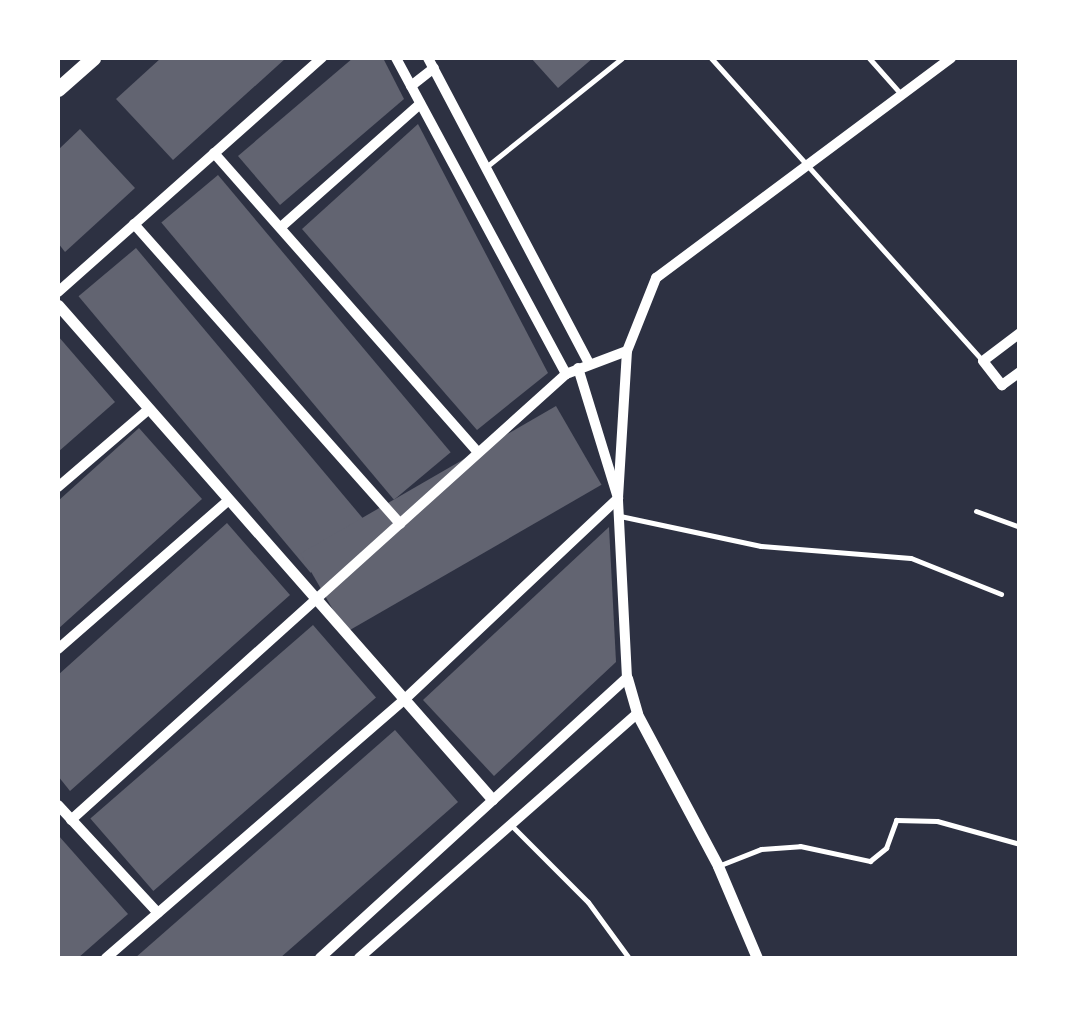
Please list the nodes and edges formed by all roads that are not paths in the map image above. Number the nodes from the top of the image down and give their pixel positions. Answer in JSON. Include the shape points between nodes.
{"nodes":[{"id":1,"x":92,"y":58,"type":"edge"},
{"id":2,"x":322,"y":58,"type":"edge"},
{"id":3,"x":396,"y":58,"type":"edge"},
{"id":4,"x":622,"y":58,"type":"edge"},
{"id":5,"x":711,"y":58,"type":"edge"},
{"id":6,"x":869,"y":58,"type":"edge"},
{"id":7,"x":951,"y":58,"type":"edge"},
{"id":8,"x":431,"y":63,"type":"edge"},
{"id":9,"x":411,"y":86,"type":"junction"},
{"id":10,"x":58,"y":89,"type":"edge"},
{"id":11,"x":900,"y":93,"type":"junction"},
{"id":12,"x":420,"y":104,"type":"junction"},
{"id":13,"x":214,"y":153,"type":"junction"},
{"id":14,"x":805,"y":162,"type":"junction"},
{"id":15,"x":486,"y":167,"type":"junction"},
{"id":16,"x":134,"y":224,"type":"junction"},
{"id":17,"x":280,"y":227,"type":"junction"},
{"id":18,"x":58,"y":292,"type":"edge"},
{"id":19,"x":58,"y":305,"type":"edge"},
{"id":20,"x":1020,"y":333,"type":"edge"},
{"id":21,"x":627,"y":351,"type":"junction"},
{"id":22,"x":983,"y":360,"type":"junction"},
{"id":23,"x":584,"y":366,"type":"junction"},
{"id":24,"x":1020,"y":372,"type":"edge"},
{"id":25,"x":566,"y":374,"type":"junction"},
{"id":26,"x":149,"y":409,"type":"junction"},
{"id":27,"x":478,"y":452,"type":"junction"},
{"id":28,"x":58,"y":487,"type":"edge"},
{"id":29,"x":618,"y":498,"type":"junction"},
{"id":30,"x":230,"y":500,"type":"junction"},
{"id":31,"x":976,"y":511,"type":"dead end"},
{"id":32,"x":620,"y":516,"type":"junction"},
{"id":33,"x":400,"y":524,"type":"junction"},
{"id":34,"x":1020,"y":527,"type":"edge"},
{"id":35,"x":1001,"y":594,"type":"dead end"},
{"id":36,"x":317,"y":599,"type":"junction"},
{"id":37,"x":58,"y":649,"type":"edge"},
{"id":38,"x":628,"y":678,"type":"junction"},
{"id":39,"x":405,"y":700,"type":"junction"},
{"id":40,"x":637,"y":714,"type":"junction"},
{"id":41,"x":492,"y":799,"type":"junction"},
{"id":42,"x":58,"y":805,"type":"edge"},
{"id":43,"x":71,"y":820,"type":"junction"},
{"id":44,"x":510,"y":824,"type":"junction"},
{"id":45,"x":1020,"y":844,"type":"edge"},
{"id":46,"x":718,"y":866,"type":"junction"},
{"id":47,"x":158,"y":913,"type":"junction"},
{"id":48,"x":106,"y":958,"type":"edge"},
{"id":49,"x":320,"y":958,"type":"edge"},
{"id":50,"x":360,"y":958,"type":"edge"},
{"id":51,"x":629,"y":958,"type":"edge"},
{"id":52,"x":757,"y":958,"type":"edge"}],
"edges":[{"from":1,"to":10,"type":"main road"},
{"from":2,"to":13,"type":"street"},
{"from":3,"to":9,"type":"street"},
{"from":4,"to":15,"type":"lane"},
{"from":5,"to":14,"type":"lane"},
{"from":6,"to":11,"type":"lane"},
{"from":7,"to":11,"type":"street"},
{"from":8,"to":9,"type":"street"},
{"from":8,"to":15,"type":"street"},
{"from":9,"to":12,"type":"street"},
{"from":11,"to":14,"type":"street"},
{"from":12,"to":17,"type":"street"},
{"from":12,"to":25,"type":"street"},
{"from":13,"to":16,"type":"street"},
{"from":13,"to":17,"type":"street"},
{"from":14,"to":21,"type":"street","via":[[656,278]]},
{"from":14,"to":22,"type":"lane"},
{"from":15,"to":23,"type":"street"},
{"from":16,"to":18,"type":"street"},
{"from":16,"to":33,"type":"street"},
{"from":17,"to":27,"type":"street"},
{"from":19,"to":26,"type":"street"},
{"from":20,"to":22,"type":"street"},
{"from":21,"to":23,"type":"street"},
{"from":21,"to":29,"type":"street"},
{"from":22,"to":24,"type":"street","via":[[1002,385]]},
{"from":23,"to":25,"type":"street"},
{"from":23,"to":29,"type":"street"},
{"from":25,"to":27,"type":"street"},
{"from":26,"to":28,"type":"street"},
{"from":26,"to":30,"type":"street"},
{"from":27,"to":33,"type":"street"},
{"from":29,"to":32,"type":"street"},
{"from":29,"to":39,"type":"street"},
{"from":30,"to":36,"type":"street"},
{"from":30,"to":37,"type":"street"},
{"from":31,"to":34,"type":"lane"},
{"from":32,"to":35,"type":"lane","via":[[761,546],[911,558]]},
{"from":32,"to":38,"type":"street"},
{"from":33,"to":36,"type":"street"},
{"from":36,"to":39,"type":"street"},
{"from":36,"to":43,"type":"street"},
{"from":38,"to":40,"type":"street"},
{"from":38,"to":41,"type":"street"},
{"from":39,"to":41,"type":"street"},
{"from":39,"to":47,"type":"street"},
{"from":40,"to":44,"type":"street"},
{"from":40,"to":46,"type":"street"},
{"from":41,"to":49,"type":"street"},
{"from":42,"to":43,"type":"street"},
{"from":43,"to":47,"type":"street"},
{"from":44,"to":50,"type":"street"},
{"from":44,"to":51,"type":"lane","via":[[588,902]]},
{"from":45,"to":46,"type":"lane","via":[[937,820],[896,820],[886,848],[870,861],[800,846],[761,849]]},
{"from":46,"to":52,"type":"street"},
{"from":47,"to":48,"type":"street"}]}
